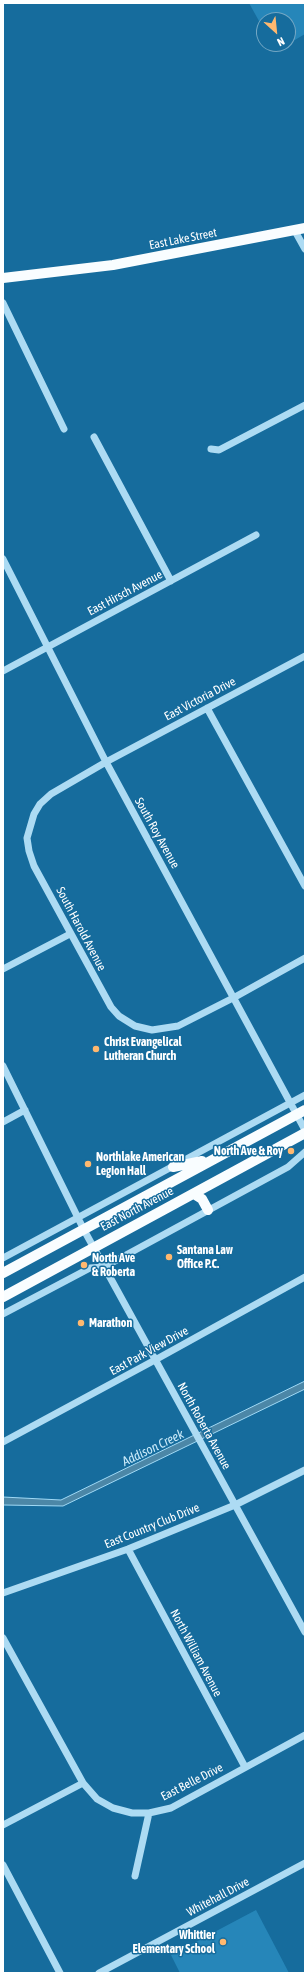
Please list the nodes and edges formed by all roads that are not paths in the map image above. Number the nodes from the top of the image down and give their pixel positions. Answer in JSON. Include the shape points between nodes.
{"nodes":[{"id":1,"x":300,"y":229,"type":"edge"},
{"id":2,"x":305,"y":250,"type":"edge"},
{"id":3,"x":3,"y":278,"type":"edge"},
{"id":4,"x":3,"y":303,"type":"edge"},
{"id":5,"x":305,"y":405,"type":"edge"},
{"id":6,"x":64,"y":429,"type":"dead end"},
{"id":7,"x":94,"y":437,"type":"dead end"},
{"id":8,"x":211,"y":448,"type":"dead end"},
{"id":9,"x":256,"y":535,"type":"dead end"},
{"id":10,"x":3,"y":559,"type":"edge"},
{"id":11,"x":172,"y":581,"type":"junction"},
{"id":12,"x":47,"y":647,"type":"junction"},
{"id":13,"x":305,"y":656,"type":"edge"},
{"id":14,"x":3,"y":670,"type":"edge"},
{"id":15,"x":207,"y":708,"type":"junction"},
{"id":16,"x":106,"y":762,"type":"junction"},
{"id":17,"x":305,"y":886,"type":"edge"},
{"id":18,"x":70,"y":934,"type":"junction"},
{"id":19,"x":305,"y":958,"type":"edge"},
{"id":20,"x":3,"y":969,"type":"edge"},
{"id":21,"x":234,"y":997,"type":"junction"},
{"id":22,"x":3,"y":1066,"type":"edge"},
{"id":23,"x":305,"y":1095,"type":"edge"},
{"id":24,"x":290,"y":1103,"type":"junction"},
{"id":25,"x":25,"y":1110,"type":"junction"},
{"id":26,"x":301,"y":1112,"type":"edge"},
{"id":27,"x":3,"y":1122,"type":"edge"},
{"id":28,"x":305,"y":1130,"type":"edge"},
{"id":29,"x":305,"y":1133,"type":"edge"},
{"id":30,"x":305,"y":1152,"type":"edge"},
{"id":31,"x":219,"y":1156,"type":"junction"},
{"id":32,"x":173,"y":1167,"type":"junction"},
{"id":33,"x":194,"y":1194,"type":"junction"},
{"id":34,"x":208,"y":1210,"type":"junction"},
{"id":35,"x":78,"y":1218,"type":"junction"},
{"id":36,"x":84,"y":1230,"type":"junction"},
{"id":37,"x":94,"y":1248,"type":"junction"},
{"id":38,"x":3,"y":1258,"type":"edge"},
{"id":39,"x":104,"y":1267,"type":"junction"},
{"id":40,"x":3,"y":1273,"type":"edge"},
{"id":41,"x":305,"y":1277,"type":"edge"},
{"id":42,"x":3,"y":1297,"type":"edge"},
{"id":43,"x":3,"y":1314,"type":"edge"},
{"id":44,"x":156,"y":1360,"type":"junction"},
{"id":45,"x":3,"y":1442,"type":"edge"},
{"id":46,"x":305,"y":1470,"type":"edge"},
{"id":47,"x":235,"y":1505,"type":"junction"},
{"id":48,"x":128,"y":1549,"type":"junction"},
{"id":49,"x":3,"y":1593,"type":"edge"},
{"id":50,"x":305,"y":1632,"type":"edge"},
{"id":51,"x":3,"y":1638,"type":"edge"},
{"id":52,"x":305,"y":1734,"type":"edge"},
{"id":53,"x":245,"y":1767,"type":"junction"},
{"id":54,"x":83,"y":1783,"type":"junction"},
{"id":55,"x":149,"y":1813,"type":"junction"},
{"id":56,"x":3,"y":1825,"type":"edge"},
{"id":57,"x":305,"y":1863,"type":"edge"},
{"id":58,"x":3,"y":1866,"type":"edge"},
{"id":59,"x":135,"y":1876,"type":"dead end"},
{"id":60,"x":60,"y":1973,"type":"edge"},
{"id":61,"x":99,"y":1973,"type":"edge"}],
"edges":[{"from":1,"to":2,"type":"street"},
{"from":1,"to":3,"type":"main road","name":"East Lake Street","via":[[141,260],[65,272]]},
{"from":4,"to":6,"type":"street"},
{"from":5,"to":8,"type":"street","via":[[219,450]]},
{"from":7,"to":11,"type":"street"},
{"from":9,"to":11,"type":"street","name":"East Hirsch Avenue"},
{"from":10,"to":12,"type":"street","name":"South Roy Avenue"},
{"from":11,"to":12,"type":"street","name":"East Hirsch Avenue"},
{"from":12,"to":14,"type":"street","name":"East Hirsch Avenue"},
{"from":12,"to":16,"type":"street","name":"South Roy Avenue"},
{"from":13,"to":15,"type":"street","name":"East Victoria Drive"},
{"from":15,"to":16,"type":"street","name":"East Victoria Drive"},
{"from":15,"to":17,"type":"street"},
{"from":16,"to":18,"type":"street","name":"South Harold Avenue","via":[[51,794],[40,804],[29,827],[28,845],[34,866]]},
{"from":16,"to":21,"type":"street","name":"South Roy Avenue"},
{"from":18,"to":20,"type":"street"},
{"from":18,"to":21,"type":"street","name":"South Harold Avenue","via":[[111,1007],[134,1026],[152,1030],[171,1028],[186,1023]]},
{"from":19,"to":21,"type":"street","name":"South Harold Avenue"},
{"from":21,"to":24,"type":"street","name":"South Roy Avenue"},
{"from":22,"to":25,"type":"street","name":"North Roberta Avenue"},
{"from":23,"to":24,"type":"street","name":"East North Avenue"},
{"from":24,"to":26,"type":"street","name":"South Roy Avenue"},
{"from":24,"to":32,"type":"street","name":"East North Avenue"},
{"from":25,"to":27,"type":"street"},
{"from":25,"to":35,"type":"street","name":"North Roberta Avenue"},
{"from":26,"to":28,"type":"street","name":"South Roy Avenue"},
{"from":26,"to":31,"type":"main road","name":"East North Avenue"},
{"from":29,"to":33,"type":"main road","name":"East North Avenue"},
{"from":30,"to":34,"type":"street","via":[[288,1167]]},
{"from":31,"to":32,"type":"main road"},
{"from":31,"to":36,"type":"main road","name":"East North Avenue"},
{"from":32,"to":35,"type":"street","name":"East North Avenue"},
{"from":33,"to":34,"type":"main road","via":[[202,1199]]},
{"from":33,"to":37,"type":"main road","name":"East North Avenue"},
{"from":34,"to":39,"type":"street"},
{"from":35,"to":36,"type":"street","name":"North Roberta Avenue"},
{"from":35,"to":38,"type":"street","name":"East North Avenue"},
{"from":36,"to":37,"type":"street","name":"North Roberta Avenue"},
{"from":36,"to":40,"type":"main road","name":"East North Avenue"},
{"from":37,"to":39,"type":"street","name":"North Roberta Avenue"},
{"from":37,"to":42,"type":"main road","name":"East North Avenue"},
{"from":39,"to":43,"type":"street","via":[[90,1268]]},
{"from":39,"to":44,"type":"street","name":"North Roberta Avenue"},
{"from":41,"to":44,"type":"street","name":"East Park View Drive"},
{"from":44,"to":45,"type":"street","name":"East Park View Drive"},
{"from":44,"to":47,"type":"street","name":"North Roberta Avenue"},
{"from":46,"to":47,"type":"street","name":"East Country Club Drive"},
{"from":47,"to":48,"type":"street","name":"East Country Club Drive"},
{"from":47,"to":50,"type":"street","name":"North Roberta Avenue"},
{"from":48,"to":49,"type":"street","name":"East Country Club Drive"},
{"from":48,"to":53,"type":"street","name":"North William Avenue"},
{"from":51,"to":54,"type":"street","name":"East Belle Drive"},
{"from":52,"to":53,"type":"street","name":"East Belle Drive"},
{"from":53,"to":55,"type":"street","name":"East Belle Drive","via":[[171,1808]]},
{"from":54,"to":55,"type":"street","name":"East Belle Drive","via":[[97,1799],[113,1808],[132,1813]]},
{"from":54,"to":56,"type":"street"},
{"from":55,"to":59,"type":"street"},
{"from":57,"to":61,"type":"street","name":"Whitehall Drive"},
{"from":58,"to":60,"type":"street"}]}
